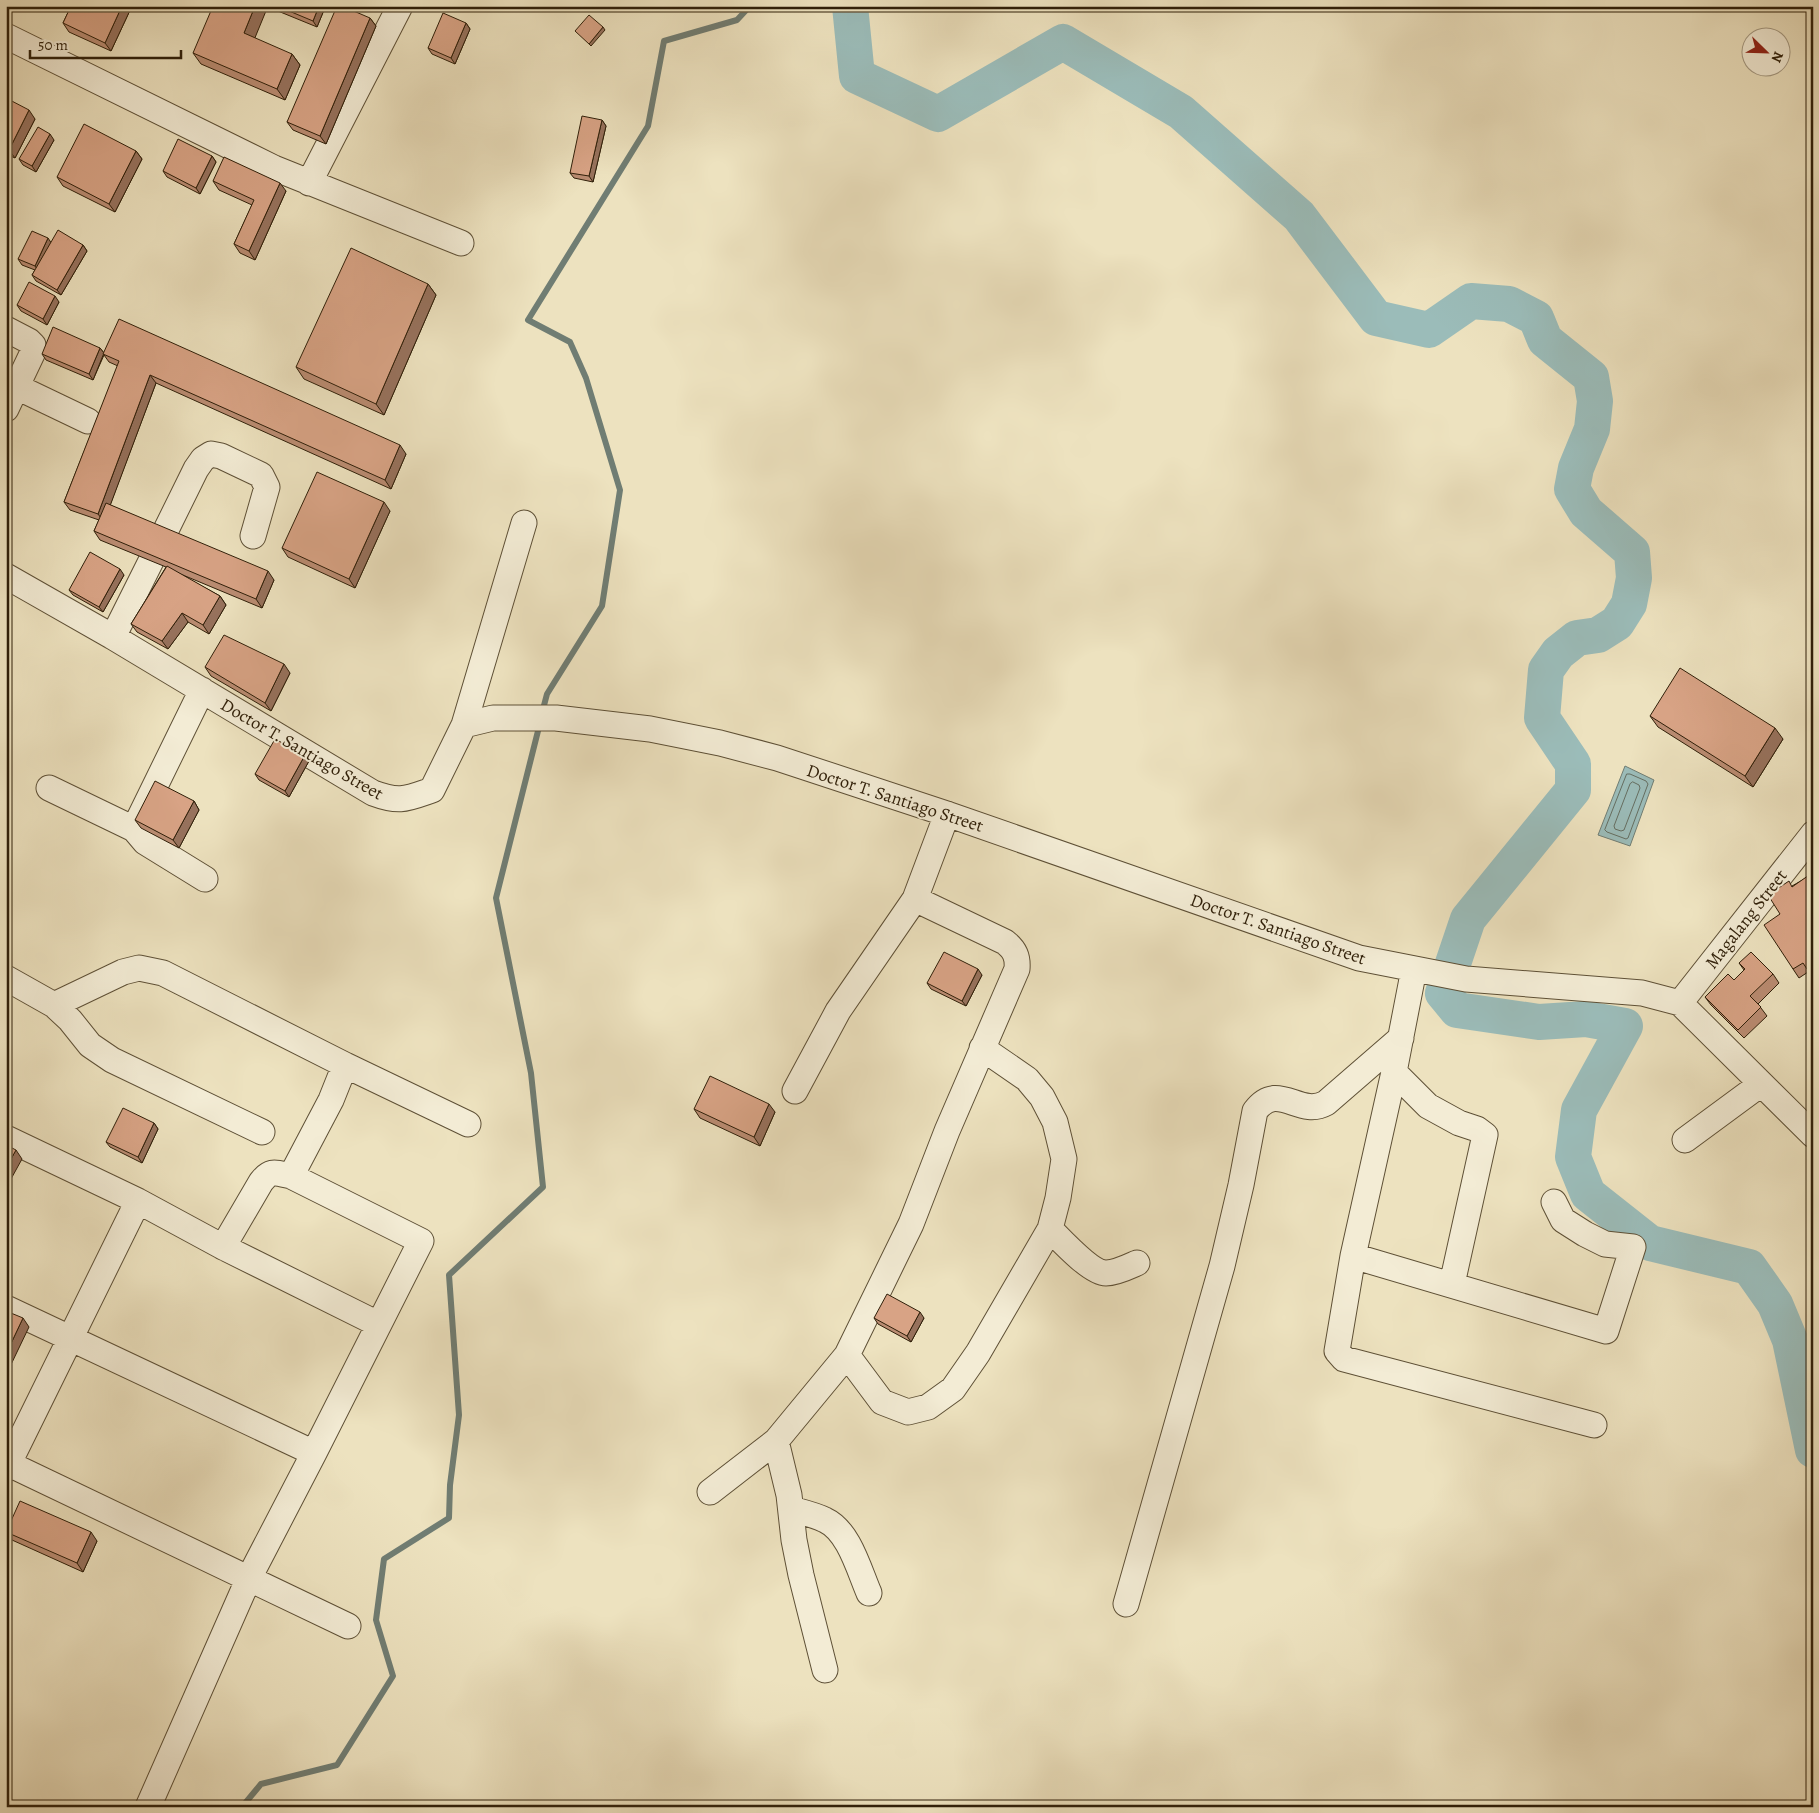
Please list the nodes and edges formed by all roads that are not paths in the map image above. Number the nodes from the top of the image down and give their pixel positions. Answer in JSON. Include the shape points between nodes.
{"nodes":[{"id":1,"x":400,"y":6,"type":"edge"},
{"id":2,"x":6,"y":36,"type":"edge"},
{"id":3,"x":309,"y":184,"type":"junction"},
{"id":4,"x":461,"y":243,"type":"dead end"},
{"id":5,"x":6,"y":329,"type":"edge"},
{"id":6,"x":11,"y":398,"type":"edge"},
{"id":7,"x":88,"y":421,"type":"dead end"},
{"id":8,"x":524,"y":523,"type":"dead end"},
{"id":9,"x":164,"y":534,"type":"edge"},
{"id":10,"x":253,"y":536,"type":"dead end"},
{"id":11,"x":151,"y":561,"type":"edge"},
{"id":12,"x":6,"y":576,"type":"edge"},
{"id":13,"x":113,"y":637,"type":"junction"},
{"id":14,"x":202,"y":690,"type":"junction"},
{"id":15,"x":464,"y":725,"type":"junction"},
{"id":16,"x":49,"y":788,"type":"dead end"},
{"id":17,"x":947,"y":814,"type":"junction"},
{"id":18,"x":134,"y":829,"type":"junction"},
{"id":19,"x":1813,"y":834,"type":"edge"},
{"id":20,"x":205,"y":879,"type":"dead end"},
{"id":21,"x":915,"y":899,"type":"junction"},
{"id":22,"x":1417,"y":970,"type":"junction"},
{"id":23,"x":6,"y":978,"type":"edge"},
{"id":24,"x":1680,"y":1004,"type":"junction"},
{"id":25,"x":54,"y":1005,"type":"junction"},
{"id":26,"x":1401,"y":1038,"type":"junction"},
{"id":27,"x":982,"y":1048,"type":"junction"},
{"id":28,"x":345,"y":1065,"type":"junction"},
{"id":29,"x":1394,"y":1072,"type":"junction"},
{"id":30,"x":1761,"y":1084,"type":"junction"},
{"id":31,"x":795,"y":1092,"type":"dead end"},
{"id":32,"x":468,"y":1124,"type":"dead end"},
{"id":33,"x":262,"y":1132,"type":"dead end"},
{"id":34,"x":1813,"y":1135,"type":"edge"},
{"id":35,"x":6,"y":1138,"type":"edge"},
{"id":36,"x":1685,"y":1140,"type":"dead end"},
{"id":37,"x":291,"y":1176,"type":"junction"},
{"id":38,"x":138,"y":1201,"type":"junction"},
{"id":39,"x":1554,"y":1202,"type":"dead end"},
{"id":40,"x":1050,"y":1229,"type":"junction"},
{"id":41,"x":223,"y":1248,"type":"junction"},
{"id":42,"x":1353,"y":1256,"type":"junction"},
{"id":43,"x":1137,"y":1263,"type":"dead end"},
{"id":44,"x":1452,"y":1284,"type":"junction"},
{"id":45,"x":6,"y":1308,"type":"edge"},
{"id":46,"x":378,"y":1324,"type":"junction"},
{"id":47,"x":71,"y":1339,"type":"junction"},
{"id":48,"x":847,"y":1355,"type":"junction"},
{"id":49,"x":1594,"y":1424,"type":"dead end"},
{"id":50,"x":776,"y":1441,"type":"junction"},
{"id":51,"x":314,"y":1453,"type":"junction"},
{"id":52,"x":8,"y":1467,"type":"edge"},
{"id":53,"x":710,"y":1492,"type":"dead end"},
{"id":54,"x":791,"y":1509,"type":"junction"},
{"id":55,"x":248,"y":1580,"type":"junction"},
{"id":56,"x":868,"y":1593,"type":"dead end"},
{"id":57,"x":1126,"y":1604,"type":"dead end"},
{"id":58,"x":348,"y":1626,"type":"dead end"},
{"id":59,"x":825,"y":1670,"type":"dead end"},
{"id":60,"x":148,"y":1807,"type":"edge"}],
"edges":[{"from":1,"to":3,"type":"street"},
{"from":2,"to":3,"type":"street"},
{"from":3,"to":4,"type":"street"},
{"from":5,"to":6,"type":"street","via":[[34,346]]},
{"from":6,"to":7,"type":"street"},
{"from":8,"to":15,"type":"street"},
{"from":9,"to":10,"type":"street","via":[[196,469],[211,454],[261,475],[267,487]]},
{"from":11,"to":13,"type":"street"},
{"from":12,"to":13,"type":"street","name":"Doctor T. Santiago Street"},
{"from":13,"to":14,"type":"street","name":"Doctor T. Santiago Street"},
{"from":14,"to":15,"type":"street","name":"Doctor T. Santiago Street","via":[[373,793],[389,799],[404,800],[432,790]]},
{"from":14,"to":18,"type":"street"},
{"from":15,"to":17,"type":"street","name":"Doctor T. Santiago Street","via":[[493,718],[545,717],[650,729],[777,758]]},
{"from":16,"to":18,"type":"street"},
{"from":17,"to":21,"type":"street"},
{"from":17,"to":22,"type":"street","name":"Doctor T. Santiago Street","via":[[1359,958]]},
{"from":18,"to":20,"type":"street","via":[[145,842]]},
{"from":19,"to":24,"type":"street","name":"Magalang Street"},
{"from":21,"to":27,"type":"street","via":[[1005,942],[1018,958],[1017,970]]},
{"from":21,"to":31,"type":"street","via":[[838,1012]]},
{"from":22,"to":24,"type":"street","name":"Doctor T. Santiago Street","via":[[1466,979],[1642,993]]},
{"from":22,"to":26,"type":"street"},
{"from":23,"to":25,"type":"street"},
{"from":24,"to":30,"type":"street","name":"Doctor T. Santiago Street"},
{"from":25,"to":28,"type":"street","via":[[123,972],[139,968],[163,973]]},
{"from":25,"to":33,"type":"street","via":[[90,1044],[112,1060]]},
{"from":26,"to":29,"type":"street"},
{"from":26,"to":57,"type":"street","via":[[1319,1107],[1268,1098],[1255,1111],[1222,1266]]},
{"from":27,"to":40,"type":"street","via":[[1027,1079],[1042,1097],[1055,1122],[1064,1159]]},
{"from":27,"to":48,"type":"street","via":[[910,1224]]},
{"from":28,"to":32,"type":"street"},
{"from":28,"to":37,"type":"street","via":[[332,1100]]},
{"from":29,"to":42,"type":"street"},
{"from":29,"to":44,"type":"street","via":[[1428,1106],[1459,1123],[1477,1128],[1485,1135]]},
{"from":30,"to":34,"type":"street","name":"Doctor T. Santiago Street"},
{"from":30,"to":36,"type":"street"},
{"from":35,"to":38,"type":"street"},
{"from":37,"to":41,"type":"street","via":[[274,1172],[266,1176]]},
{"from":37,"to":46,"type":"street","via":[[421,1241]]},
{"from":38,"to":41,"type":"street"},
{"from":38,"to":47,"type":"street"},
{"from":39,"to":44,"type":"street","via":[[1563,1220],[1585,1234],[1605,1244],[1633,1247],[1606,1331]]},
{"from":40,"to":43,"type":"street","via":[[1099,1272],[1107,1273]]},
{"from":40,"to":48,"type":"street","via":[[978,1353],[953,1388],[928,1407],[908,1412],[882,1402]]},
{"from":41,"to":46,"type":"street"},
{"from":42,"to":44,"type":"street"},
{"from":42,"to":49,"type":"street","via":[[1337,1351],[1344,1358]]},
{"from":45,"to":47,"type":"street"},
{"from":46,"to":51,"type":"street"},
{"from":47,"to":51,"type":"street"},
{"from":47,"to":52,"type":"street"},
{"from":48,"to":50,"type":"street"},
{"from":50,"to":53,"type":"street"},
{"from":50,"to":54,"type":"street"},
{"from":51,"to":55,"type":"street"},
{"from":52,"to":55,"type":"street"},
{"from":54,"to":56,"type":"street","via":[[825,1520],[838,1528]]},
{"from":54,"to":59,"type":"street","via":[[798,1557]]},
{"from":55,"to":58,"type":"street"},
{"from":55,"to":60,"type":"street"}]}
